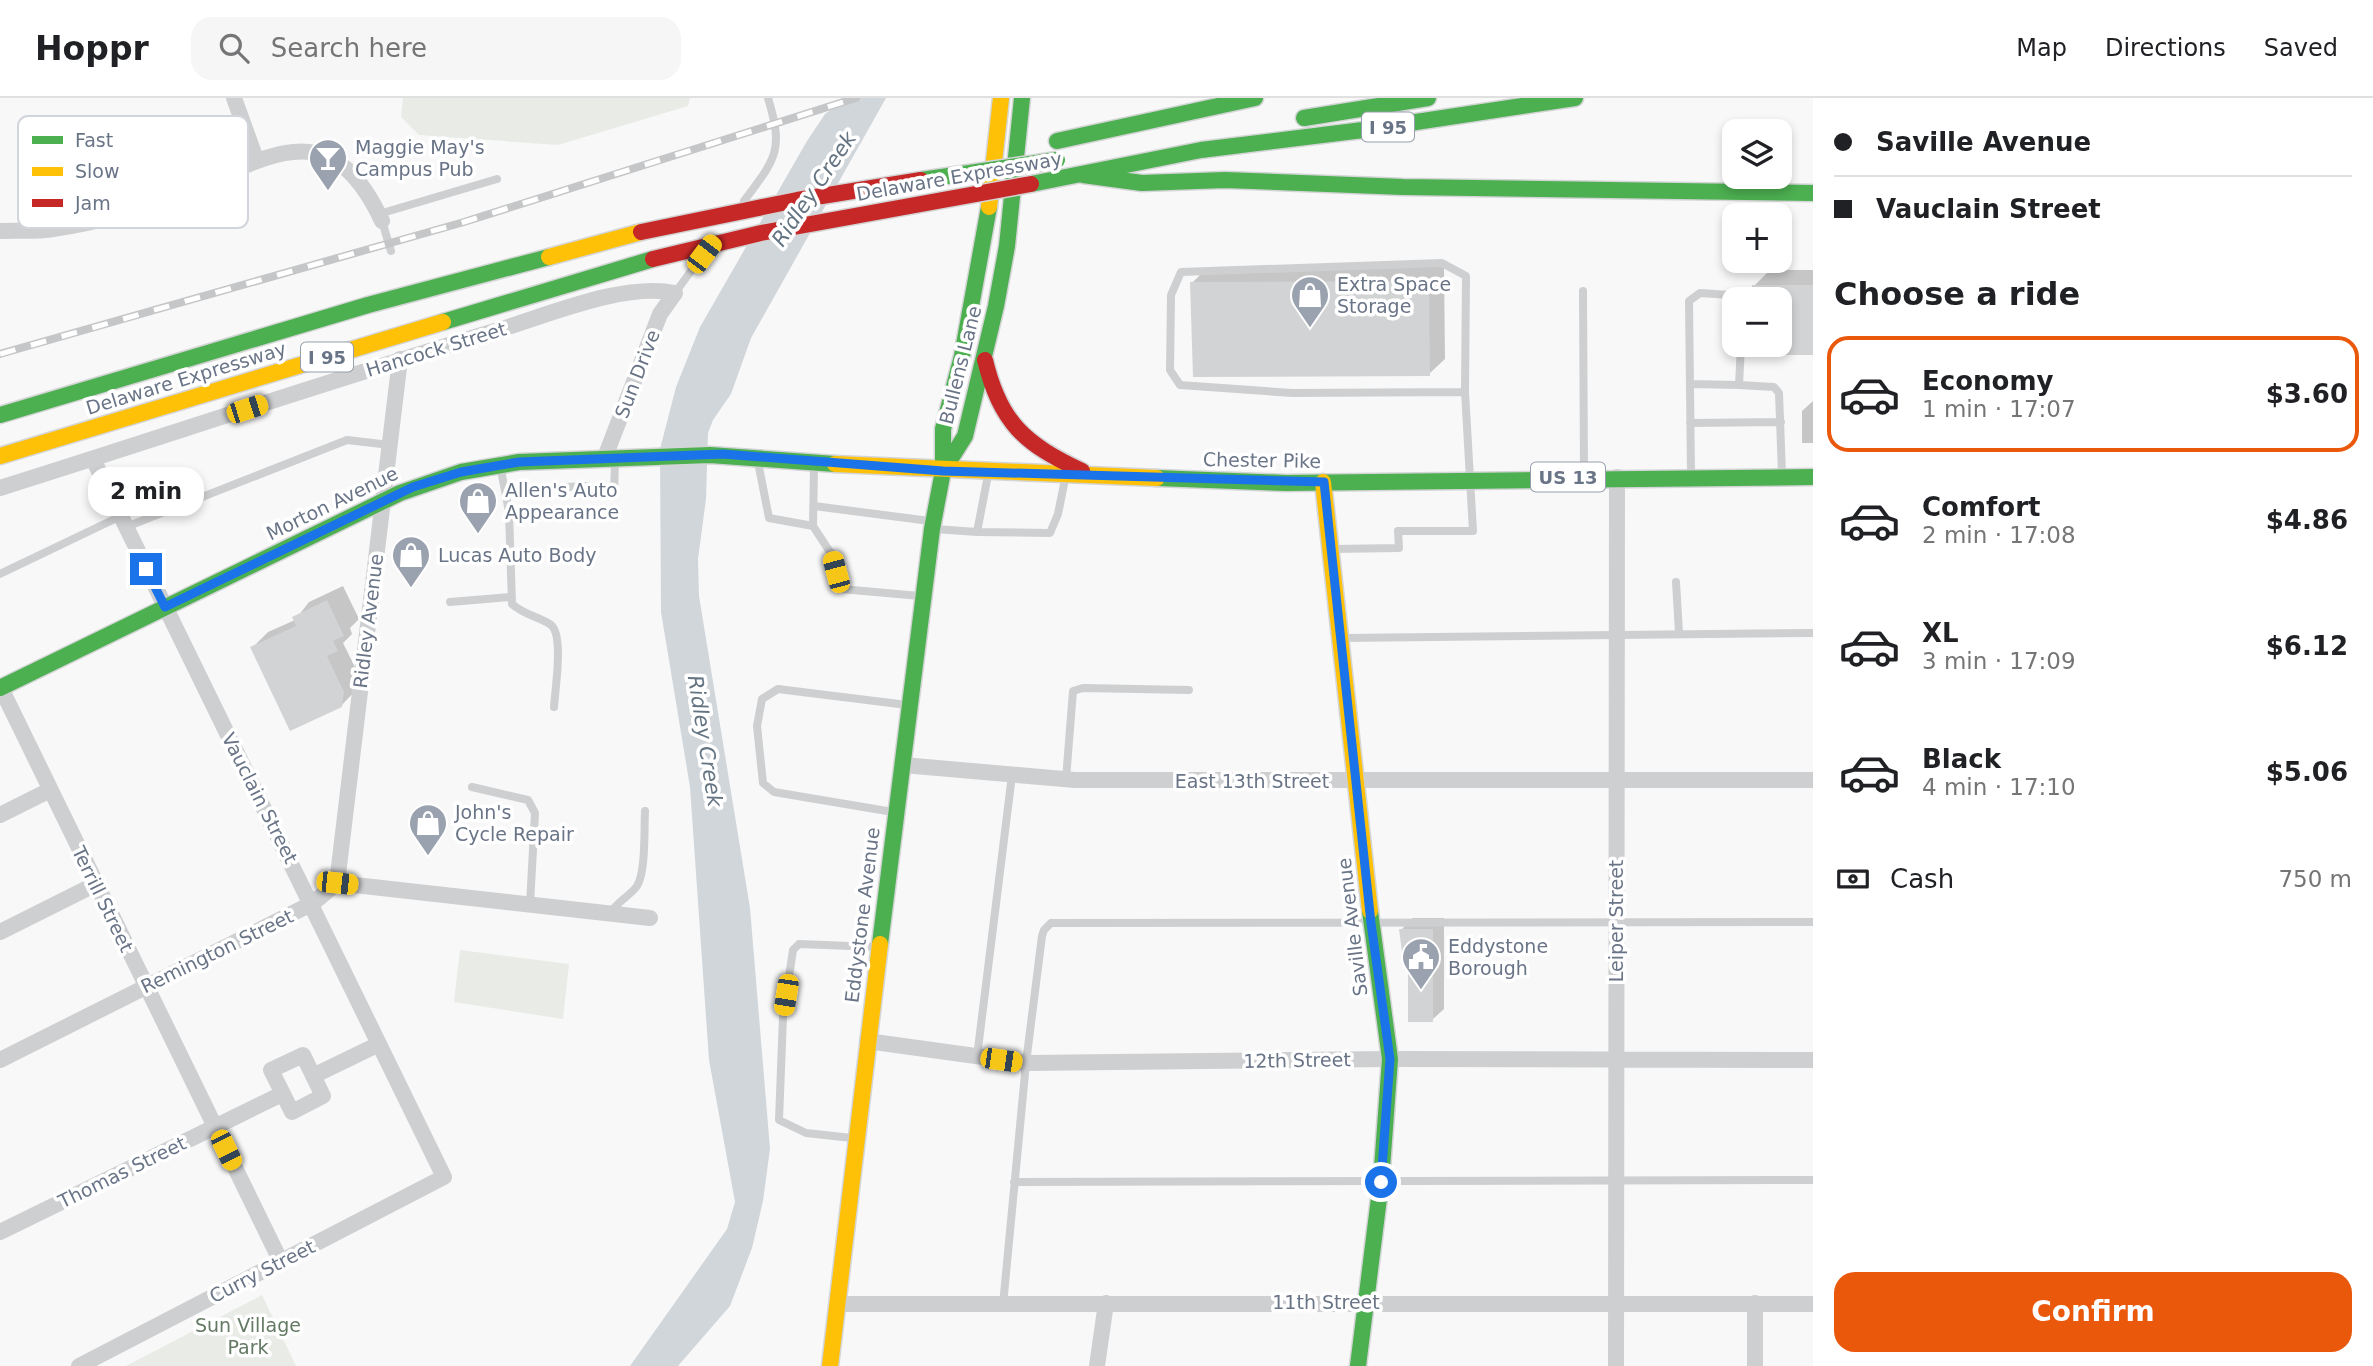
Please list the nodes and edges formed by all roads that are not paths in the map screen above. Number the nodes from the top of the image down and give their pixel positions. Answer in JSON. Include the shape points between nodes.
{"nodes":[{"id":1,"x":234,"y":98,"type":"edge"},
{"id":2,"x":768,"y":98,"type":"edge"},
{"id":3,"x":1002,"y":98,"type":"edge"},
{"id":4,"x":1022,"y":98,"type":"edge"},
{"id":5,"x":1255,"y":98,"type":"edge"},
{"id":6,"x":1428,"y":98,"type":"edge"},
{"id":7,"x":1575,"y":98,"type":"edge"},
{"id":8,"x":240,"y":116,"type":"edge"},
{"id":9,"x":1288,"y":121,"type":"dead end"},
{"id":10,"x":1261,"y":126,"type":"dead end"},
{"id":11,"x":248,"y":137,"type":"edge"},
{"id":12,"x":1111,"y":151,"type":"dead end"},
{"id":13,"x":256,"y":159,"type":"junction"},
{"id":14,"x":1064,"y":159,"type":"dead end"},
{"id":15,"x":248,"y":163,"type":"edge"},
{"id":16,"x":1083,"y":175,"type":"junction"},
{"id":17,"x":497,"y":179,"type":"dead end"},
{"id":18,"x":881,"y":183,"type":"junction"},
{"id":19,"x":1813,"y":193,"type":"edge"},
{"id":20,"x":381,"y":217,"type":"junction"},
{"id":21,"x":728,"y":222,"type":"dead end"},
{"id":22,"x":57,"y":228,"type":"edge"},
{"id":23,"x":0,"y":231,"type":"edge"},
{"id":24,"x":720,"y":232,"type":"dead end"},
{"id":25,"x":391,"y":251,"type":"dead end"},
{"id":26,"x":1583,"y":291,"type":"dead end"},
{"id":27,"x":675,"y":293,"type":"junction"},
{"id":28,"x":1722,"y":294,"type":"edge"},
{"id":29,"x":1740,"y":357,"type":"edge"},
{"id":30,"x":400,"y":359,"type":"junction"},
{"id":31,"x":985,"y":360,"type":"junction"},
{"id":32,"x":1690,"y":384,"type":"junction"},
{"id":33,"x":1739,"y":385,"type":"junction"},
{"id":34,"x":1465,"y":393,"type":"junction"},
{"id":35,"x":0,"y":415,"type":"edge"},
{"id":36,"x":1781,"y":422,"type":"junction"},
{"id":37,"x":1690,"y":423,"type":"junction"},
{"id":38,"x":390,"y":444,"type":"junction"},
{"id":39,"x":710,"y":455,"type":"joint"},
{"id":40,"x":0,"y":456,"type":"edge"},
{"id":41,"x":610,"y":457,"type":"junction"},
{"id":42,"x":757,"y":457,"type":"junction"},
{"id":43,"x":93,"y":459,"type":"junction"},
{"id":44,"x":814,"y":461,"type":"junction"},
{"id":45,"x":499,"y":464,"type":"junction"},
{"id":46,"x":943,"y":471,"type":"junction"},
{"id":47,"x":989,"y":472,"type":"junction"},
{"id":48,"x":1066,"y":475,"type":"junction"},
{"id":49,"x":1093,"y":476,"type":"junction"},
{"id":50,"x":1782,"y":476,"type":"junction"},
{"id":51,"x":1584,"y":477,"type":"junction"},
{"id":52,"x":1617,"y":477,"type":"junction"},
{"id":53,"x":1691,"y":477,"type":"junction"},
{"id":54,"x":1813,"y":477,"type":"edge"},
{"id":55,"x":1472,"y":479,"type":"junction"},
{"id":56,"x":1324,"y":482,"type":"junction"},
{"id":57,"x":0,"y":488,"type":"edge"},
{"id":58,"x":505,"y":490,"type":"junction"},
{"id":59,"x":383,"y":501,"type":"junction"},
{"id":60,"x":814,"y":506,"type":"junction"},
{"id":61,"x":123,"y":522,"type":"junction"},
{"id":62,"x":932,"y":525,"type":"junction"},
{"id":63,"x":813,"y":526,"type":"junction"},
{"id":64,"x":977,"y":532,"type":"junction"},
{"id":65,"x":1331,"y":549,"type":"junction"},
{"id":66,"x":0,"y":573,"type":"edge"},
{"id":67,"x":1676,"y":582,"type":"dead end"},
{"id":68,"x":923,"y":596,"type":"junction"},
{"id":69,"x":511,"y":597,"type":"junction"},
{"id":70,"x":450,"y":602,"type":"dead end"},
{"id":71,"x":165,"y":607,"type":"junction"},
{"id":72,"x":1617,"y":632,"type":"junction"},
{"id":73,"x":1813,"y":632,"type":"edge"},
{"id":74,"x":1679,"y":633,"type":"junction"},
{"id":75,"x":1341,"y":638,"type":"junction"},
{"id":76,"x":0,"y":688,"type":"edge"},
{"id":77,"x":1189,"y":690,"type":"dead end"},
{"id":78,"x":910,"y":705,"type":"junction"},
{"id":79,"x":554,"y":707,"type":"dead end"},
{"id":80,"x":902,"y":765,"type":"junction"},
{"id":81,"x":1012,"y":774,"type":"junction"},
{"id":82,"x":1066,"y":779,"type":"junction"},
{"id":83,"x":1813,"y":780,"type":"edge"},
{"id":84,"x":1358,"y":781,"type":"junction"},
{"id":85,"x":1617,"y":781,"type":"junction"},
{"id":86,"x":472,"y":787,"type":"dead end"},
{"id":87,"x":51,"y":790,"type":"junction"},
{"id":88,"x":645,"y":811,"type":"dead end"},
{"id":89,"x":896,"y":813,"type":"junction"},
{"id":90,"x":0,"y":815,"type":"edge"},
{"id":91,"x":337,"y":883,"type":"junction"},
{"id":92,"x":96,"y":884,"type":"junction"},
{"id":93,"x":313,"y":904,"type":"junction"},
{"id":94,"x":530,"y":904,"type":"junction"},
{"id":95,"x":609,"y":914,"type":"junction"},
{"id":96,"x":650,"y":918,"type":"dead end"},
{"id":97,"x":1615,"y":922,"type":"junction"},
{"id":98,"x":1813,"y":922,"type":"edge"},
{"id":99,"x":1371,"y":923,"type":"junction"},
{"id":100,"x":0,"y":932,"type":"edge"},
{"id":101,"x":879,"y":947,"type":"junction"},
{"id":102,"x":146,"y":986,"type":"junction"},
{"id":103,"x":867,"y":1041,"type":"junction"},
{"id":104,"x":379,"y":1044,"type":"junction"},
{"id":105,"x":977,"y":1057,"type":"junction"},
{"id":106,"x":1390,"y":1059,"type":"junction"},
{"id":107,"x":1617,"y":1059,"type":"junction"},
{"id":108,"x":0,"y":1060,"type":"edge"},
{"id":109,"x":1813,"y":1060,"type":"edge"},
{"id":110,"x":1026,"y":1063,"type":"junction"},
{"id":111,"x":313,"y":1076,"type":"junction"},
{"id":112,"x":282,"y":1094,"type":"junction"},
{"id":113,"x":215,"y":1127,"type":"junction"},
{"id":114,"x":855,"y":1138,"type":"junction"},
{"id":115,"x":444,"y":1177,"type":"joint"},
{"id":116,"x":1616,"y":1180,"type":"junction"},
{"id":117,"x":1813,"y":1180,"type":"edge"},
{"id":118,"x":1014,"y":1182,"type":"junction"},
{"id":119,"x":1381,"y":1182,"type":"junction"},
{"id":120,"x":0,"y":1232,"type":"edge"},
{"id":121,"x":281,"y":1262,"type":"junction"},
{"id":122,"x":1366,"y":1302,"type":"junction"},
{"id":123,"x":1106,"y":1303,"type":"junction"},
{"id":124,"x":1616,"y":1303,"type":"junction"},
{"id":125,"x":1755,"y":1303,"type":"junction"},
{"id":126,"x":839,"y":1304,"type":"junction"},
{"id":127,"x":1813,"y":1304,"type":"edge"},
{"id":128,"x":1003,"y":1305,"type":"junction"},
{"id":129,"x":79,"y":1366,"type":"edge"},
{"id":130,"x":830,"y":1366,"type":"edge"},
{"id":131,"x":1097,"y":1366,"type":"edge"},
{"id":132,"x":1358,"y":1366,"type":"edge"},
{"id":133,"x":1616,"y":1366,"type":"edge"},
{"id":134,"x":1755,"y":1366,"type":"edge"}],
"edges":[{"from":1,"to":8,"type":"street"},
{"from":2,"to":21,"type":"lane","via":[[778,144]]},
{"from":3,"to":46,"type":"main road","name":"Bullens Lane","via":[[981,266],[943,429]]},
{"from":4,"to":31,"type":"main road","name":"Bullens Lane","via":[[1007,246]]},
{"from":5,"to":18,"type":"main road","bridge":true},
{"from":6,"to":9,"type":"main road","number":"I 95"},
{"from":7,"to":16,"type":"main road","name":"Delaware Expressway","number":"I 95","via":[[1201,150]]},
{"from":10,"to":12,"type":"main road"},
{"from":11,"to":13,"type":"street"},
{"from":13,"to":15,"type":"street"},
{"from":13,"to":20,"type":"street","via":[[304,151],[331,159],[362,184]]},
{"from":14,"to":18,"type":"main road","name":"Delaware Expressway","number":"I 95","bridge":true},
{"from":16,"to":19,"type":"main road","via":[[1142,183],[1249,180]]},
{"from":16,"to":40,"type":"main road","name":"Delaware Expressway","number":"I 95","bridge":true,"via":[[761,233],[653,259]]},
{"from":17,"to":20,"type":"lane"},
{"from":18,"to":35,"type":"main road","name":"Delaware Expressway","number":"I 95","bridge":true,"via":[[641,232],[368,305]]},
{"from":20,"to":25,"type":"lane"},
{"from":22,"to":23,"type":"street"},
{"from":24,"to":27,"type":"lane"},
{"from":26,"to":51,"type":"lane"},
{"from":27,"to":30,"type":"street","name":"Hancock Street","via":[[653,289],[621,295]]},
{"from":27,"to":41,"type":"street","name":"Sun Drive","via":[[660,314]]},
{"from":28,"to":32,"type":"lane","via":[[1700,293],[1689,301]]},
{"from":29,"to":33,"type":"lane"},
{"from":30,"to":38,"type":"street","name":"Ridley Avenue"},
{"from":30,"to":43,"type":"street","name":"Hancock Street"},
{"from":31,"to":46,"type":"main road","name":"Bullens Lane","via":[[965,436]]},
{"from":31,"to":49,"type":"main road","via":[[993,398],[1014,430],[1035,448]]},
{"from":32,"to":33,"type":"lane"},
{"from":32,"to":37,"type":"lane"},
{"from":33,"to":36,"type":"lane","via":[[1774,387],[1779,393]]},
{"from":34,"to":34,"type":"lane","via":[[1466,276],[1442,263],[1181,272],[1171,295],[1170,370],[1180,385],[1292,393]]},
{"from":34,"to":55,"type":"lane"},
{"from":36,"to":37,"type":"lane"},
{"from":36,"to":50,"type":"lane"},
{"from":37,"to":53,"type":"lane"},
{"from":38,"to":59,"type":"street","name":"Ridley Avenue"},
{"from":38,"to":61,"type":"lane","via":[[347,440]]},
{"from":39,"to":41,"type":"main road","name":"Morton Avenue","number":"US 13"},
{"from":39,"to":42,"type":"main road","name":"Chester Pike","number":"US 13"},
{"from":41,"to":45,"type":"main road","name":"Morton Avenue","number":"US 13"},
{"from":41,"to":58,"type":"lane","via":[[614,494],[587,486]]},
{"from":42,"to":44,"type":"main road","name":"Chester Pike","number":"US 13"},
{"from":42,"to":63,"type":"lane","via":[[769,518]]},
{"from":43,"to":57,"type":"street","name":"Hancock Street"},
{"from":43,"to":61,"type":"street","name":"Vauclain Street"},
{"from":44,"to":46,"type":"main road","name":"Chester Pike","number":"US 13"},
{"from":44,"to":60,"type":"lane"},
{"from":45,"to":58,"type":"lane"},
{"from":45,"to":59,"type":"main road","name":"Morton Avenue","number":"US 13","via":[[445,477]]},
{"from":46,"to":47,"type":"main road","name":"Chester Pike","number":"US 13"},
{"from":46,"to":62,"type":"main road","name":"Eddystone Avenue"},
{"from":47,"to":48,"type":"main road","name":"Chester Pike","number":"US 13"},
{"from":47,"to":64,"type":"lane"},
{"from":48,"to":49,"type":"main road","name":"Chester Pike","number":"US 13"},
{"from":48,"to":64,"type":"lane","via":[[1050,533]]},
{"from":49,"to":56,"type":"main road","name":"Chester Pike","number":"US 13"},
{"from":50,"to":53,"type":"main road","name":"Chester Pike","number":"US 13"},
{"from":50,"to":54,"type":"main road","name":"Chester Pike","number":"US 13"},
{"from":51,"to":52,"type":"main road","name":"Chester Pike","number":"US 13"},
{"from":51,"to":55,"type":"main road","name":"Chester Pike","number":"US 13"},
{"from":52,"to":53,"type":"main road","name":"Chester Pike","number":"US 13"},
{"from":52,"to":72,"type":"street","name":"Leiper Street"},
{"from":55,"to":56,"type":"main road","name":"Chester Pike","number":"US 13"},
{"from":55,"to":65,"type":"lane","via":[[1473,531],[1398,531],[1399,548]]},
{"from":56,"to":65,"type":"main road","name":"Saville Avenue"},
{"from":58,"to":69,"type":"lane"},
{"from":59,"to":71,"type":"main road","name":"Morton Avenue","number":"US 13"},
{"from":59,"to":91,"type":"street","name":"Ridley Avenue"},
{"from":60,"to":62,"type":"lane"},
{"from":60,"to":63,"type":"lane"},
{"from":61,"to":66,"type":"lane"},
{"from":61,"to":71,"type":"street","name":"Vauclain Street"},
{"from":62,"to":64,"type":"lane"},
{"from":62,"to":68,"type":"main road","name":"Eddystone Avenue"},
{"from":63,"to":68,"type":"lane","via":[[832,555],[841,589]]},
{"from":65,"to":75,"type":"main road","name":"Saville Avenue"},
{"from":67,"to":74,"type":"lane"},
{"from":68,"to":78,"type":"main road","name":"Eddystone Avenue"},
{"from":69,"to":70,"type":"lane"},
{"from":69,"to":79,"type":"lane","via":[[512,604],[525,615],[551,625],[559,636]]},
{"from":71,"to":76,"type":"main road","name":"Morton Avenue","number":"US 13"},
{"from":71,"to":93,"type":"street","name":"Vauclain Street"},
{"from":72,"to":74,"type":"lane"},
{"from":72,"to":75,"type":"lane"},
{"from":72,"to":85,"type":"street","name":"Leiper Street"},
{"from":73,"to":74,"type":"lane"},
{"from":75,"to":84,"type":"main road","name":"Saville Avenue"},
{"from":76,"to":87,"type":"street","name":"Terrill Street"},
{"from":77,"to":82,"type":"lane","via":[[1073,691]]},
{"from":78,"to":80,"type":"main road","name":"Eddystone Avenue"},
{"from":78,"to":89,"type":"lane","via":[[778,689],[762,699],[757,726],[762,783],[774,792]]},
{"from":80,"to":81,"type":"street","name":"East 13th Street"},
{"from":80,"to":89,"type":"main road","name":"Eddystone Avenue"},
{"from":81,"to":82,"type":"street","name":"East 13th Street"},
{"from":81,"to":105,"type":"lane"},
{"from":82,"to":84,"type":"street","name":"East 13th Street"},
{"from":83,"to":85,"type":"street","name":"East 13th Street"},
{"from":84,"to":85,"type":"street","name":"East 13th Street"},
{"from":84,"to":99,"type":"main road","name":"Saville Avenue"},
{"from":85,"to":97,"type":"street","name":"Leiper Street"},
{"from":86,"to":94,"type":"lane","via":[[528,800],[535,813]]},
{"from":87,"to":90,"type":"street"},
{"from":87,"to":92,"type":"street","name":"Terrill Street"},
{"from":88,"to":95,"type":"lane","via":[[641,875],[637,886],[622,896]]},
{"from":89,"to":101,"type":"main road","name":"Eddystone Avenue"},
{"from":91,"to":93,"type":"street","name":"Remington Street"},
{"from":91,"to":94,"type":"street"},
{"from":92,"to":100,"type":"street"},
{"from":92,"to":102,"type":"street","name":"Terrill Street"},
{"from":93,"to":102,"type":"street","name":"Remington Street"},
{"from":93,"to":104,"type":"street","name":"Vauclain Street"},
{"from":94,"to":95,"type":"street"},
{"from":95,"to":96,"type":"street"},
{"from":97,"to":98,"type":"lane"},
{"from":97,"to":99,"type":"lane"},
{"from":97,"to":107,"type":"street","name":"Leiper Street"},
{"from":99,"to":106,"type":"main road","name":"Saville Avenue"},
{"from":99,"to":110,"type":"lane","via":[[1052,923],[1042,936]]},
{"from":101,"to":103,"type":"main road","name":"Eddystone Avenue"},
{"from":101,"to":114,"type":"lane","via":[[799,944],[793,950],[783,1017],[779,1120],[806,1133]]},
{"from":102,"to":108,"type":"street","name":"Remington Street"},
{"from":102,"to":113,"type":"street","name":"Terrill Street"},
{"from":103,"to":105,"type":"street","name":"12th Street"},
{"from":103,"to":114,"type":"main road","name":"Eddystone Avenue"},
{"from":104,"to":111,"type":"street"},
{"from":104,"to":115,"type":"street","name":"Vauclain Street"},
{"from":105,"to":110,"type":"street","name":"12th Street"},
{"from":106,"to":107,"type":"street","name":"12th Street"},
{"from":106,"to":110,"type":"street","name":"12th Street"},
{"from":106,"to":119,"type":"main road","name":"Saville Avenue"},
{"from":107,"to":109,"type":"street","name":"12th Street"},
{"from":107,"to":116,"type":"street","name":"Leiper Street"},
{"from":110,"to":118,"type":"lane"},
{"from":111,"to":112,"type":"street","via":[[323,1096],[292,1112]]},
{"from":111,"to":112,"type":"street","via":[[303,1055],[271,1070]]},
{"from":112,"to":113,"type":"street","name":"Thomas Street"},
{"from":113,"to":120,"type":"street","name":"Thomas Street"},
{"from":113,"to":121,"type":"street","name":"Terrill Street"},
{"from":114,"to":126,"type":"main road","name":"Eddystone Avenue"},
{"from":115,"to":121,"type":"street","name":"Curry Street"},
{"from":116,"to":117,"type":"lane"},
{"from":116,"to":119,"type":"lane"},
{"from":116,"to":124,"type":"street","name":"Leiper Street"},
{"from":118,"to":119,"type":"lane"},
{"from":118,"to":128,"type":"lane"},
{"from":119,"to":122,"type":"main road","name":"Saville Avenue"},
{"from":121,"to":129,"type":"street","name":"Curry Street"},
{"from":122,"to":123,"type":"street","name":"11th Street"},
{"from":122,"to":124,"type":"street","name":"11th Street"},
{"from":122,"to":132,"type":"main road","name":"Saville Avenue"},
{"from":123,"to":128,"type":"street","name":"11th Street"},
{"from":123,"to":131,"type":"street"},
{"from":124,"to":125,"type":"street","name":"11th Street"},
{"from":124,"to":133,"type":"street","name":"Leiper Street"},
{"from":125,"to":127,"type":"street","name":"11th Street"},
{"from":125,"to":134,"type":"street"},
{"from":126,"to":128,"type":"street","name":"11th Street"},
{"from":126,"to":130,"type":"main road","name":"Eddystone Avenue"}]}
